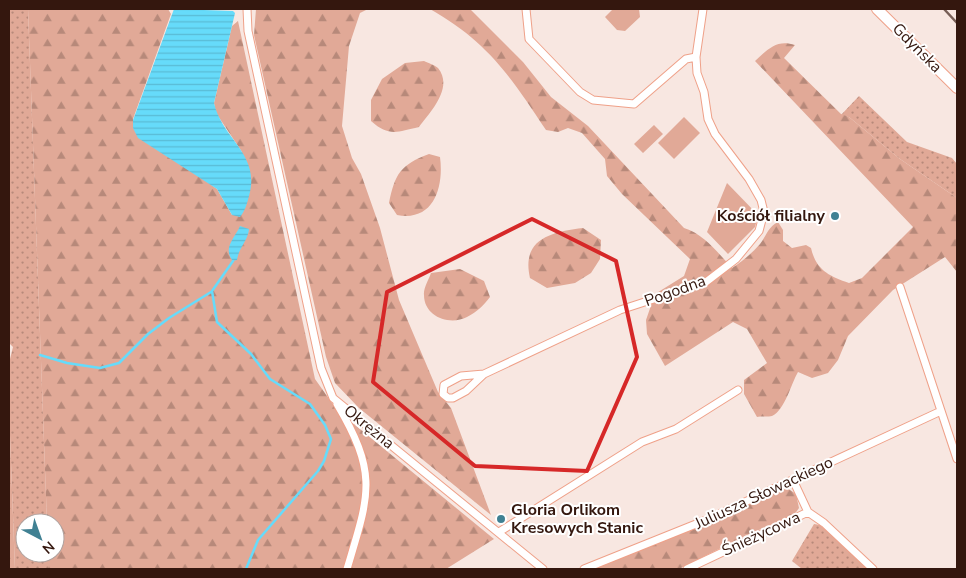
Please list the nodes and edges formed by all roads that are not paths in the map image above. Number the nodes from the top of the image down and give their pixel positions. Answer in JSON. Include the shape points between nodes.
{"nodes":[{"id":1,"x":247,"y":9,"type":"edge"},
{"id":2,"x":526,"y":9,"type":"edge"},
{"id":3,"x":703,"y":9,"type":"edge"},
{"id":4,"x":877,"y":9,"type":"edge"},
{"id":5,"x":696,"y":57,"type":"junction"},
{"id":6,"x":957,"y":88,"type":"edge"},
{"id":7,"x":900,"y":287,"type":"dead end"},
{"id":8,"x":484,"y":374,"type":"junction"},
{"id":9,"x":738,"y":390,"type":"dead end"},
{"id":10,"x":333,"y":398,"type":"junction"},
{"id":11,"x":941,"y":411,"type":"junction"},
{"id":12,"x":957,"y":459,"type":"edge"},
{"id":13,"x":793,"y":480,"type":"junction"},
{"id":14,"x":808,"y":512,"type":"junction"},
{"id":15,"x":499,"y":532,"type":"junction"},
{"id":16,"x":347,"y":569,"type":"edge"},
{"id":17,"x":543,"y":569,"type":"edge"},
{"id":18,"x":584,"y":569,"type":"edge"},
{"id":19,"x":687,"y":569,"type":"edge"},
{"id":20,"x":873,"y":569,"type":"edge"}],
"edges":[{"from":1,"to":10,"type":"street","name":"Okrężna","via":[[248,30],[321,368]]},
{"from":2,"to":5,"type":"street","via":[[529,39],[580,92],[593,100],[634,104],[686,59]]},
{"from":3,"to":5,"type":"street","name":"Pogodna"},
{"from":4,"to":6,"type":"main road","name":"Gdyńska"},
{"from":5,"to":8,"type":"street","name":"Pogodna","via":[[708,118],[715,134],[761,200],[764,212],[759,231],[736,259],[706,282],[620,310]]},
{"from":7,"to":11,"type":"street"},
{"from":8,"to":8,"type":"street","name":"Pogodna","via":[[459,396],[448,398],[443,394],[444,385],[454,379]]},
{"from":9,"to":15,"type":"street","via":[[676,428],[642,442]]},
{"from":10,"to":15,"type":"street","name":"Okrężna"},
{"from":10,"to":16,"type":"street","via":[[359,446],[368,485],[366,506]]},
{"from":11,"to":12,"type":"street"},
{"from":11,"to":13,"type":"street","name":"Juliusza Słowackiego"},
{"from":13,"to":14,"type":"street"},
{"from":13,"to":18,"type":"street","name":"Juliusza Słowackiego","via":[[706,520]]},
{"from":14,"to":19,"type":"street","name":"Śnieżycowa"},
{"from":14,"to":20,"type":"street"},
{"from":15,"to":17,"type":"street"}]}
